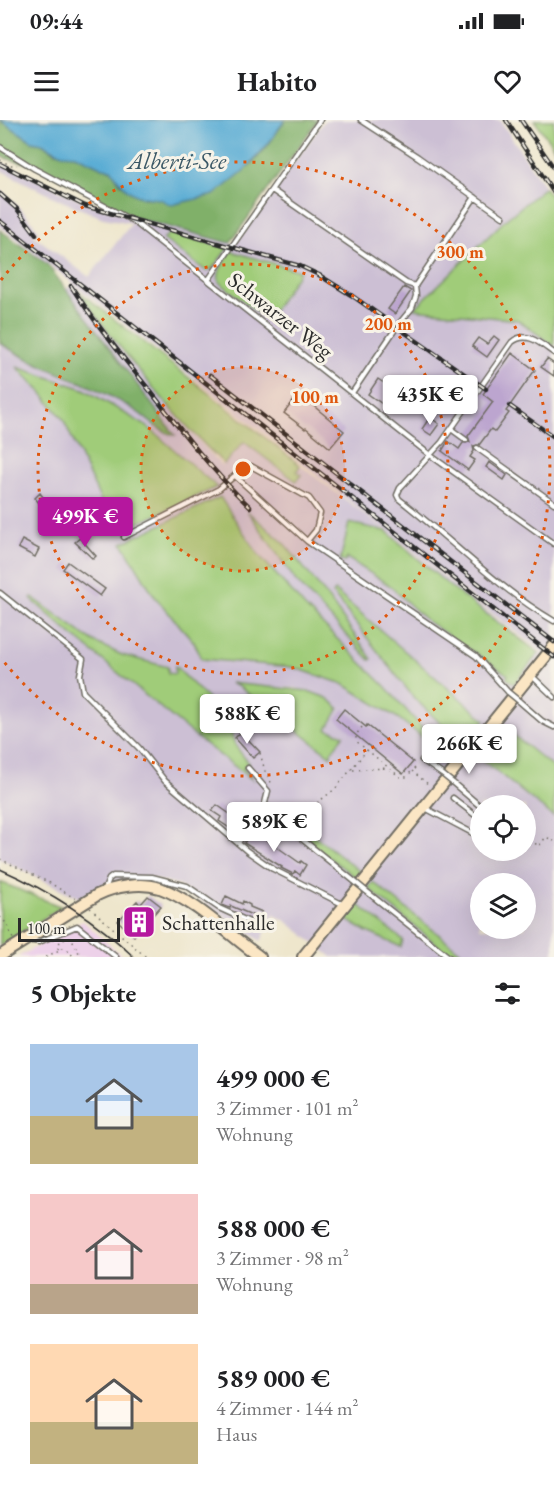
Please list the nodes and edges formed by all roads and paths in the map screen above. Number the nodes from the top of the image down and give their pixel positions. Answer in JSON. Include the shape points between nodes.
{"nodes":[{"id":1,"x":320,"y":120,"type":"edge"},
{"id":2,"x":361,"y":120,"type":"edge"},
{"id":3,"x":0,"y":147,"type":"edge"},
{"id":4,"x":0,"y":160,"type":"edge"},
{"id":5,"x":30,"y":166,"type":"junction"},
{"id":6,"x":272,"y":190,"type":"junction"},
{"id":7,"x":475,"y":197,"type":"junction"},
{"id":8,"x":503,"y":217,"type":"dead end"},
{"id":9,"x":209,"y":279,"type":"junction"},
{"id":10,"x":415,"y":286,"type":"junction"},
{"id":11,"x":554,"y":353,"type":"edge"},
{"id":12,"x":352,"y":393,"type":"junction"},
{"id":13,"x":450,"y":429,"type":"junction"},
{"id":14,"x":465,"y":440,"type":"dead end"},
{"id":15,"x":477,"y":448,"type":"dead end"},
{"id":16,"x":430,"y":455,"type":"junction"},
{"id":17,"x":235,"y":476,"type":"junction"},
{"id":18,"x":554,"y":503,"type":"edge"},
{"id":19,"x":124,"y":537,"type":"dead end"},
{"id":20,"x":307,"y":541,"type":"junction"},
{"id":21,"x":554,"y":544,"type":"edge"},
{"id":22,"x":0,"y":593,"type":"edge"},
{"id":23,"x":554,"y":621,"type":"edge"},
{"id":24,"x":554,"y":646,"type":"edge"},
{"id":25,"x":531,"y":675,"type":"junction"},
{"id":26,"x":554,"y":697,"type":"edge"},
{"id":27,"x":363,"y":727,"type":"dead end"},
{"id":28,"x":554,"y":727,"type":"edge"},
{"id":29,"x":367,"y":750,"type":"junction"},
{"id":30,"x":260,"y":753,"type":"dead end"},
{"id":31,"x":422,"y":760,"type":"joint"},
{"id":32,"x":248,"y":768,"type":"dead end"},
{"id":33,"x":389,"y":768,"type":"junction"},
{"id":34,"x":352,"y":770,"type":"junction"},
{"id":35,"x":412,"y":771,"type":"junction"},
{"id":36,"x":430,"y":786,"type":"dead end"},
{"id":37,"x":268,"y":791,"type":"junction"},
{"id":38,"x":470,"y":797,"type":"edge"},
{"id":39,"x":453,"y":798,"type":"dead end"},
{"id":40,"x":266,"y":807,"type":"junction"},
{"id":41,"x":425,"y":808,"type":"junction"},
{"id":42,"x":470,"y":811,"type":"edge"},
{"id":43,"x":470,"y":832,"type":"edge"},
{"id":44,"x":554,"y":840,"type":"edge"},
{"id":45,"x":238,"y":843,"type":"junction"},
{"id":46,"x":536,"y":844,"type":"edge"},
{"id":47,"x":0,"y":860,"type":"edge"},
{"id":48,"x":104,"y":891,"type":"junction"},
{"id":49,"x":70,"y":896,"type":"dead end"},
{"id":50,"x":82,"y":903,"type":"junction"},
{"id":51,"x":346,"y":906,"type":"junction"},
{"id":52,"x":0,"y":917,"type":"edge"},
{"id":53,"x":256,"y":925,"type":"dead end"},
{"id":54,"x":11,"y":934,"type":"dead end"},
{"id":55,"x":30,"y":937,"type":"junction"},
{"id":56,"x":58,"y":950,"type":"junction"},
{"id":57,"x":0,"y":956,"type":"edge"},
{"id":58,"x":46,"y":957,"type":"edge"},
{"id":59,"x":74,"y":957,"type":"edge"},
{"id":60,"x":81,"y":957,"type":"edge"},
{"id":61,"x":116,"y":957,"type":"edge"},
{"id":62,"x":146,"y":957,"type":"edge"},
{"id":63,"x":260,"y":957,"type":"edge"},
{"id":64,"x":303,"y":957,"type":"edge"},
{"id":65,"x":449,"y":957,"type":"edge"}],
"edges":[{"from":1,"to":6,"type":"lane"},
{"from":2,"to":7,"type":"lane"},
{"from":3,"to":5,"type":"lane","name":"Schwarzer Weg"},
{"from":4,"to":5,"type":"path"},
{"from":5,"to":9,"type":"lane","name":"Schwarzer Weg","via":[[133,220]]},
{"from":6,"to":9,"type":"lane"},
{"from":6,"to":10,"type":"lane"},
{"from":7,"to":8,"type":"lane"},
{"from":7,"to":10,"type":"lane"},
{"from":9,"to":12,"type":"lane","name":"Schwarzer Weg"},
{"from":10,"to":12,"type":"lane","via":[[412,308]]},
{"from":11,"to":13,"type":"lane","via":[[532,338],[516,339]]},
{"from":12,"to":16,"type":"lane","name":"Schwarzer Weg"},
{"from":13,"to":14,"type":"lane"},
{"from":13,"to":16,"type":"lane"},
{"from":15,"to":18,"type":"lane"},
{"from":16,"to":21,"type":"lane","name":"Schwarzer Weg"},
{"from":16,"to":23,"type":"lane","via":[[400,488],[399,499],[488,574]]},
{"from":17,"to":19,"type":"lane","via":[[219,489]]},
{"from":17,"to":20,"type":"lane"},
{"from":17,"to":20,"type":"lane","via":[[251,466],[309,498],[320,513]]},
{"from":20,"to":28,"type":"lane","bridge":true,"via":[[476,656],[508,692]]},
{"from":22,"to":45,"type":"lane","via":[[82,659],[83,692],[139,748],[165,781]]},
{"from":24,"to":25,"type":"street"},
{"from":25,"to":26,"type":"lane"},
{"from":25,"to":41,"type":"street"},
{"from":27,"to":29,"type":"path","via":[[355,739]]},
{"from":29,"to":33,"type":"path"},
{"from":29,"to":34,"type":"path"},
{"from":30,"to":37,"type":"path","via":[[273,785]]},
{"from":31,"to":35,"type":"path"},
{"from":31,"to":38,"type":"lane","bridge":true},
{"from":32,"to":37,"type":"lane"},
{"from":33,"to":34,"type":"path"},
{"from":33,"to":35,"type":"path","via":[[400,777]]},
{"from":34,"to":40,"type":"path","via":[[335,789],[295,820]]},
{"from":35,"to":36,"type":"path"},
{"from":37,"to":40,"type":"lane"},
{"from":39,"to":42,"type":"lane"},
{"from":40,"to":45,"type":"lane"},
{"from":40,"to":65,"type":"lane","bridge":true},
{"from":41,"to":43,"type":"lane"},
{"from":41,"to":51,"type":"street"},
{"from":44,"to":46,"type":"path","via":[[546,837],[539,846]]},
{"from":45,"to":51,"type":"lane","via":[[273,869]]},
{"from":47,"to":49,"type":"path"},
{"from":48,"to":50,"type":"street"},
{"from":48,"to":53,"type":"lane","via":[[113,876],[161,878],[187,886],[219,908]]},
{"from":48,"to":63,"type":"street","via":[[159,888],[188,903]]},
{"from":50,"to":55,"type":"street"},
{"from":50,"to":62,"type":"path"},
{"from":51,"to":64,"type":"street"},
{"from":52,"to":54,"type":"path"},
{"from":55,"to":57,"type":"street"},
{"from":55,"to":61,"type":"lane","via":[[39,942],[77,926]]},
{"from":56,"to":58,"type":"path"},
{"from":56,"to":59,"type":"path","via":[[67,949]]},
{"from":56,"to":60,"type":"path","via":[[60,941],[72,937]]}]}
